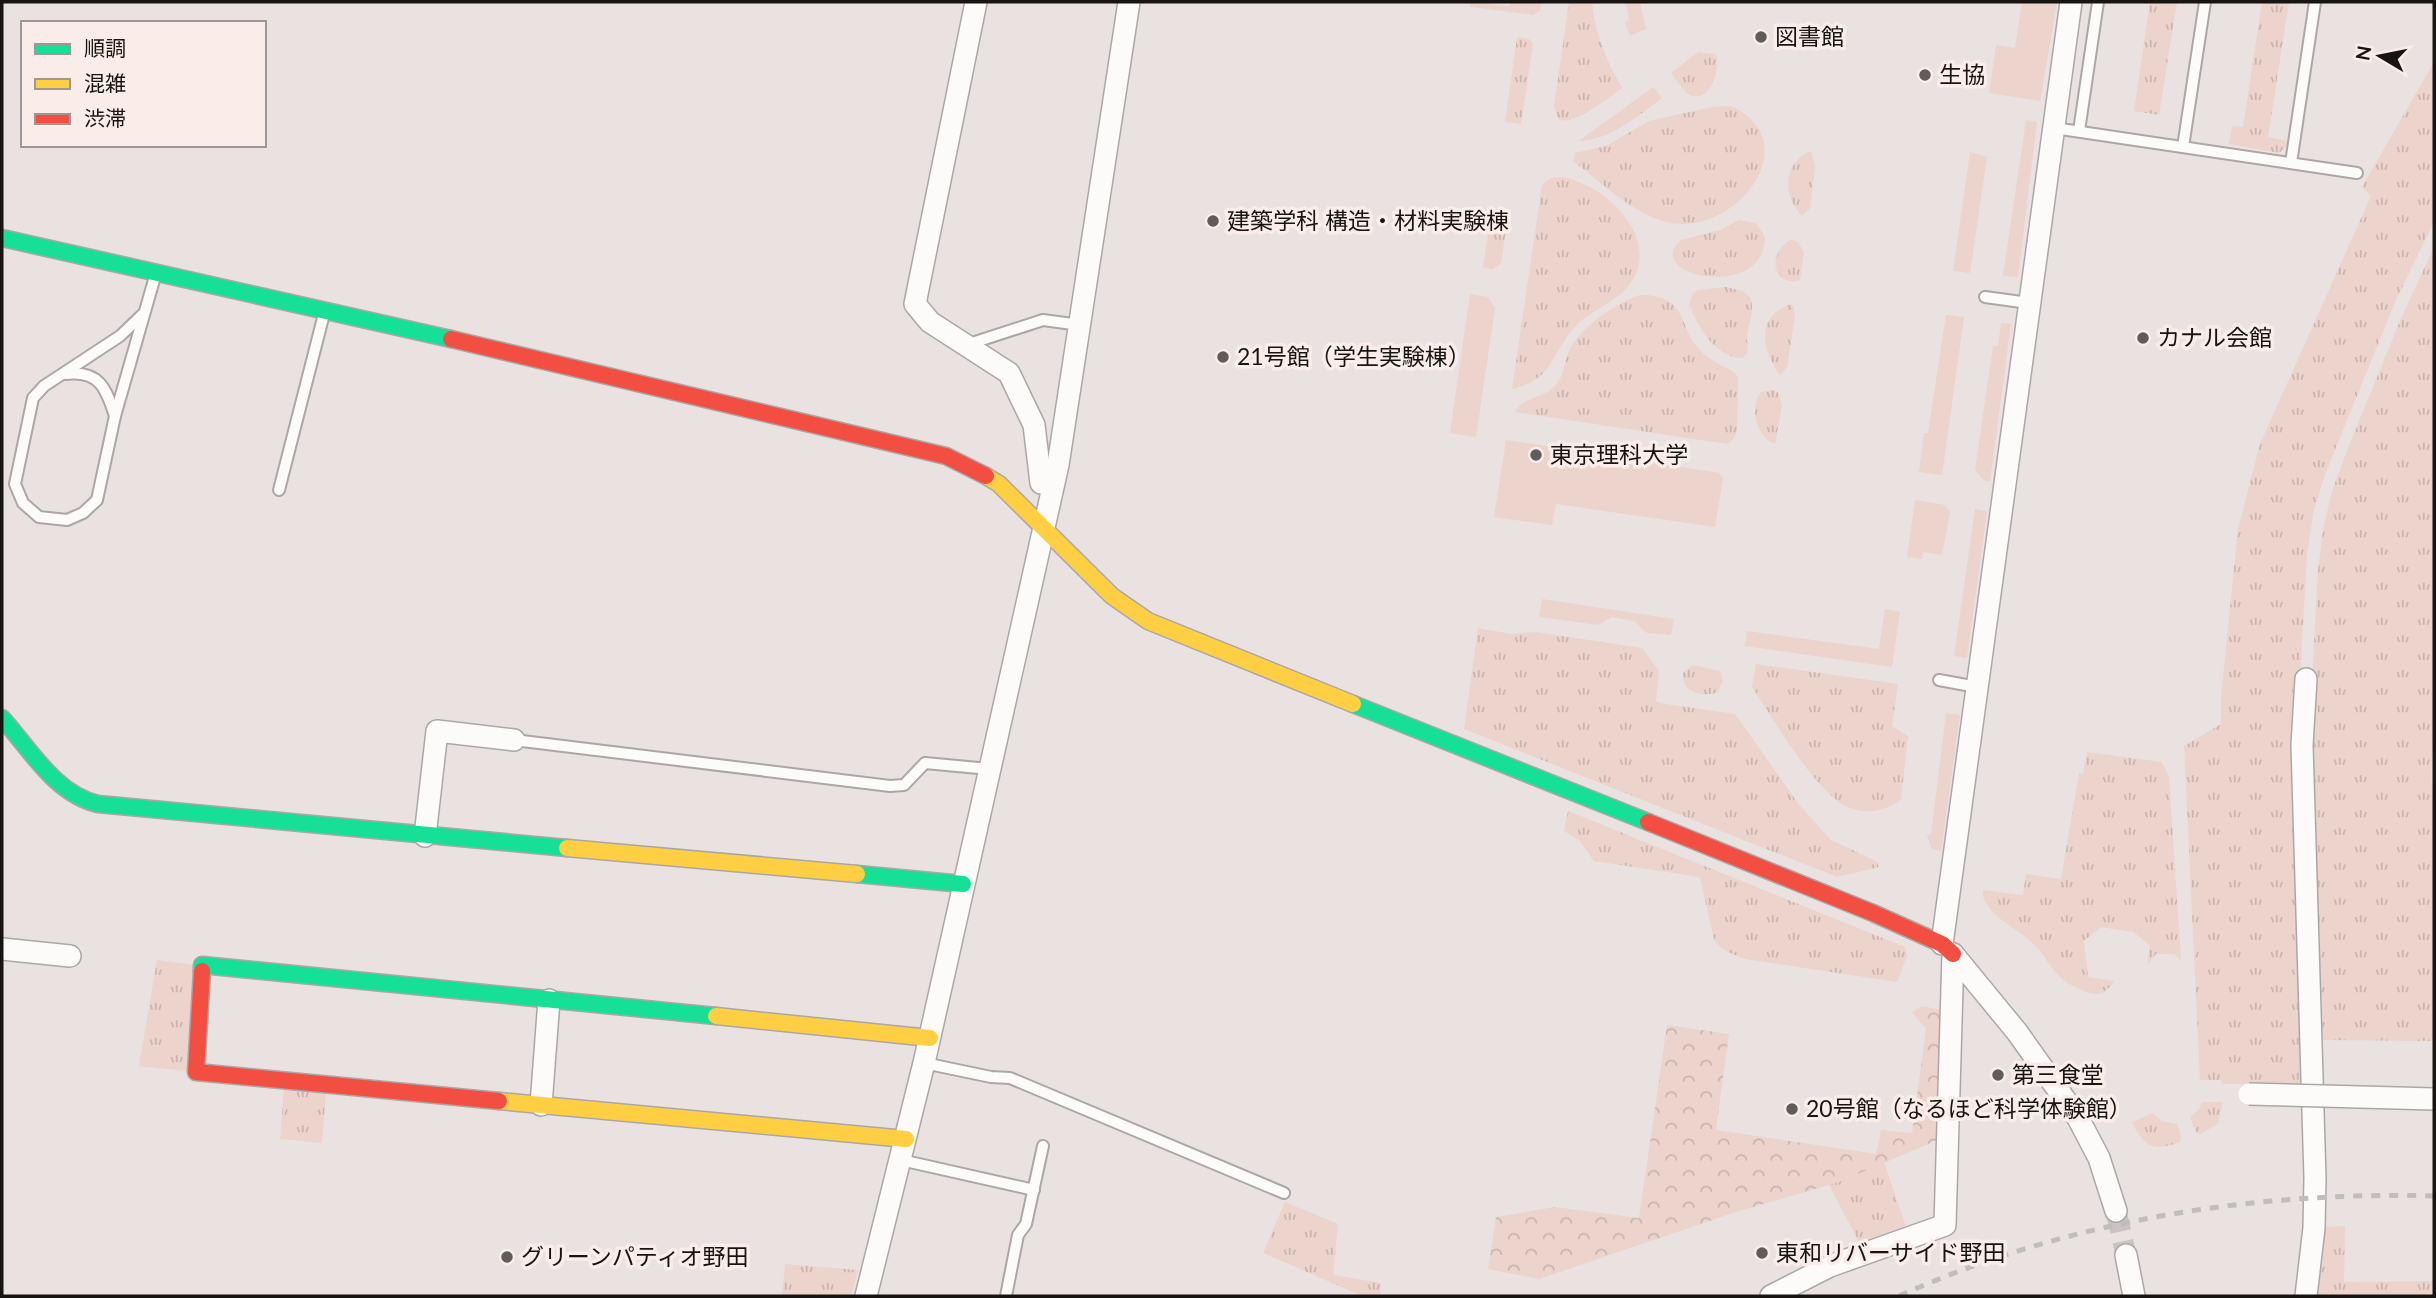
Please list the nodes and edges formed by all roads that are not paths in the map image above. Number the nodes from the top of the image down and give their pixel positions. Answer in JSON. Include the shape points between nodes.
{"nodes":[{"id":1,"x":976,"y":2,"type":"edge"},
{"id":2,"x":1129,"y":2,"type":"edge"},
{"id":3,"x":2071,"y":2,"type":"edge"},
{"id":4,"x":2098,"y":2,"type":"edge"},
{"id":5,"x":2205,"y":2,"type":"edge"},
{"id":6,"x":2315,"y":2,"type":"edge"},
{"id":7,"x":2054,"y":128,"type":"junction"},
{"id":8,"x":2079,"y":131,"type":"junction"},
{"id":9,"x":2183,"y":147,"type":"junction"},
{"id":10,"x":2291,"y":163,"type":"junction"},
{"id":11,"x":2357,"y":173,"type":"dead end"},
{"id":12,"x":2,"y":238,"type":"edge"},
{"id":13,"x":157,"y":271,"type":"junction"},
{"id":14,"x":1985,"y":296,"type":"dead end"},
{"id":15,"x":2029,"y":303,"type":"junction"},
{"id":16,"x":325,"y":309,"type":"junction"},
{"id":17,"x":143,"y":314,"type":"junction"},
{"id":18,"x":1080,"y":325,"type":"junction"},
{"id":19,"x":966,"y":345,"type":"junction"},
{"id":20,"x":63,"y":374,"type":"junction"},
{"id":21,"x":115,"y":416,"type":"junction"},
{"id":22,"x":1041,"y":483,"type":"dead end"},
{"id":23,"x":279,"y":490,"type":"dead end"},
{"id":24,"x":1044,"y":528,"type":"junction"},
{"id":25,"x":1939,"y":680,"type":"dead end"},
{"id":26,"x":2306,"y":680,"type":"dead end"},
{"id":27,"x":1977,"y":687,"type":"junction"},
{"id":28,"x":2,"y":719,"type":"edge"},
{"id":29,"x":514,"y":740,"type":"joint"},
{"id":30,"x":989,"y":769,"type":"junction"},
{"id":31,"x":425,"y":836,"type":"junction"},
{"id":32,"x":963,"y":884,"type":"junction"},
{"id":33,"x":2,"y":949,"type":"edge"},
{"id":34,"x":1948,"y":949,"type":"junction"},
{"id":35,"x":70,"y":956,"type":"dead end"},
{"id":36,"x":549,"y":1000,"type":"junction"},
{"id":37,"x":930,"y":1038,"type":"junction"},
{"id":38,"x":924,"y":1063,"type":"junction"},
{"id":39,"x":2249,"y":1094,"type":"dead end"},
{"id":40,"x":2434,"y":1099,"type":"edge"},
{"id":41,"x":541,"y":1105,"type":"junction"},
{"id":42,"x":1043,"y":1146,"type":"dead end"},
{"id":43,"x":903,"y":1150,"type":"junction"},
{"id":44,"x":1034,"y":1190,"type":"junction"},
{"id":45,"x":1284,"y":1193,"type":"dead end"},
{"id":46,"x":2116,"y":1211,"type":"tunnel mouth"},
{"id":47,"x":2126,"y":1255,"type":"tunnel mouth"},
{"id":48,"x":866,"y":1296,"type":"edge"},
{"id":49,"x":1006,"y":1296,"type":"edge"},
{"id":50,"x":1771,"y":1296,"type":"edge"},
{"id":51,"x":2134,"y":1296,"type":"edge"},
{"id":52,"x":2306,"y":1296,"type":"edge"}],
"edges":[{"from":1,"to":19,"type":"street","via":[[915,304],[930,322]]},
{"from":2,"to":18,"type":"street"},
{"from":3,"to":7,"type":"street"},
{"from":4,"to":8,"type":"lane"},
{"from":5,"to":9,"type":"lane"},
{"from":6,"to":10,"type":"lane"},
{"from":7,"to":8,"type":"lane"},
{"from":7,"to":15,"type":"street"},
{"from":8,"to":9,"type":"lane"},
{"from":9,"to":10,"type":"lane"},
{"from":10,"to":11,"type":"lane"},
{"from":12,"to":13,"type":"street"},
{"from":13,"to":16,"type":"street"},
{"from":13,"to":17,"type":"lane"},
{"from":14,"to":15,"type":"lane"},
{"from":15,"to":27,"type":"street"},
{"from":16,"to":23,"type":"lane"},
{"from":16,"to":24,"type":"street","via":[[946,456],[999,484]]},
{"from":17,"to":20,"type":"lane","via":[[121,336]]},
{"from":17,"to":21,"type":"lane"},
{"from":18,"to":19,"type":"lane","via":[[1044,320]]},
{"from":18,"to":24,"type":"street"},
{"from":19,"to":22,"type":"street","via":[[1009,373],[1034,425]]},
{"from":20,"to":21,"type":"lane","via":[[78,372],[97,380]]},
{"from":20,"to":21,"type":"lane","via":[[33,398],[16,484],[23,503],[39,517],[67,520],[97,500]]},
{"from":24,"to":30,"type":"street"},
{"from":24,"to":34,"type":"street","via":[[1112,596],[1148,621],[1873,912]]},
{"from":25,"to":27,"type":"lane"},
{"from":26,"to":52,"type":"street","via":[[2302,745],[2315,1178]]},
{"from":27,"to":34,"type":"street"},
{"from":28,"to":31,"type":"street","via":[[58,782],[95,804]]},
{"from":29,"to":30,"type":"lane","via":[[890,786],[904,785],[925,763]]},
{"from":29,"to":31,"type":"street","via":[[437,731]]},
{"from":30,"to":32,"type":"street"},
{"from":31,"to":32,"type":"street"},
{"from":32,"to":37,"type":"street"},
{"from":33,"to":35,"type":"street"},
{"from":34,"to":46,"type":"street","via":[[2017,1032],[2078,1118],[2099,1158]]},
{"from":34,"to":50,"type":"street","via":[[1945,1225],[1830,1266]]},
{"from":36,"to":37,"type":"street"},
{"from":36,"to":41,"type":"street"},
{"from":36,"to":41,"type":"street","via":[[202,965],[196,1072]]},
{"from":37,"to":38,"type":"street"},
{"from":38,"to":43,"type":"street"},
{"from":38,"to":45,"type":"lane","via":[[1010,1078]]},
{"from":39,"to":40,"type":"street","bridge":true},
{"from":41,"to":43,"type":"street"},
{"from":42,"to":44,"type":"lane"},
{"from":43,"to":44,"type":"lane"},
{"from":43,"to":48,"type":"street"},
{"from":44,"to":49,"type":"lane","via":[[1026,1224],[1018,1235]]},
{"from":47,"to":51,"type":"street"}]}
